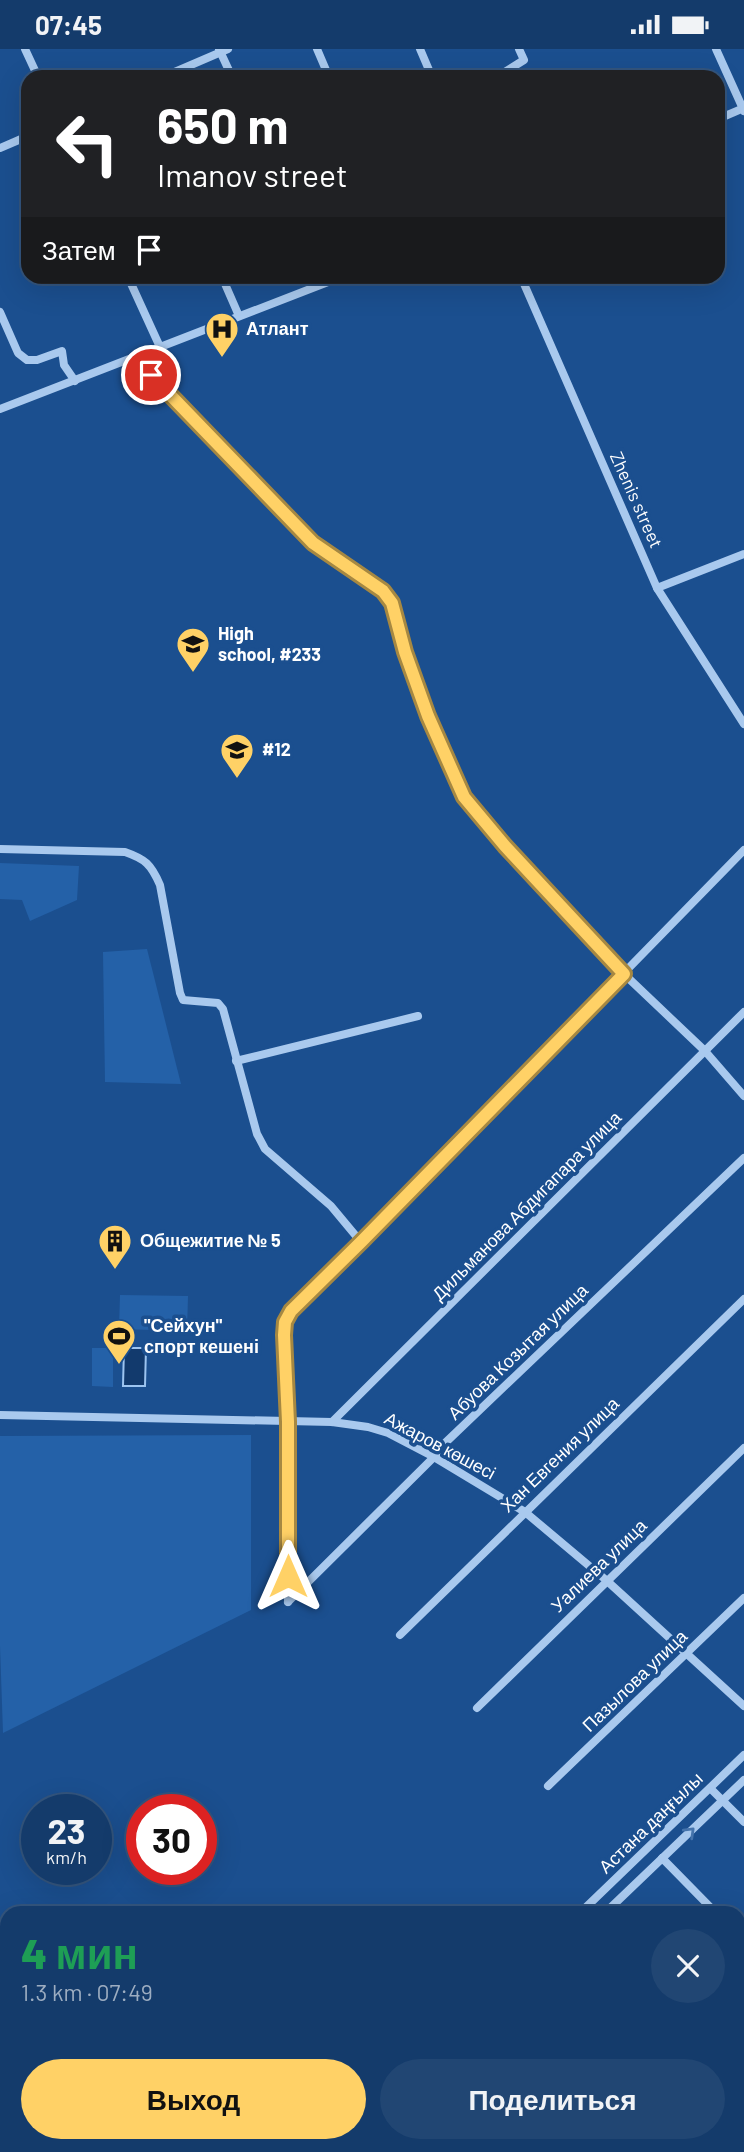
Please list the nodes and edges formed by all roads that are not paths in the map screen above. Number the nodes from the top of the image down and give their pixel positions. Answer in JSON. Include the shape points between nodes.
{"nodes":[{"id":1,"x":25,"y":49,"type":"edge"},
{"id":2,"x":317,"y":49,"type":"edge"},
{"id":3,"x":420,"y":49,"type":"edge"},
{"id":4,"x":519,"y":49,"type":"edge"},
{"id":5,"x":716,"y":49,"type":"edge"},
{"id":6,"x":223,"y":50,"type":"edge"},
{"id":7,"x":35,"y":70,"type":"edge"},
{"id":8,"x":179,"y":70,"type":"edge"},
{"id":9,"x":230,"y":70,"type":"edge"},
{"id":10,"x":326,"y":70,"type":"edge"},
{"id":11,"x":429,"y":70,"type":"edge"},
{"id":12,"x":508,"y":70,"type":"edge"},
{"id":13,"x":744,"y":109,"type":"edge"},
{"id":14,"x":725,"y":116,"type":"edge"},
{"id":15,"x":21,"y":139,"type":"edge"},
{"id":16,"x":0,"y":148,"type":"edge"},
{"id":17,"x":131,"y":284,"type":"edge"},
{"id":18,"x":225,"y":284,"type":"edge"},
{"id":19,"x":312,"y":284,"type":"edge"},
{"id":20,"x":524,"y":284,"type":"edge"},
{"id":21,"x":0,"y":312,"type":"edge"},
{"id":22,"x":239,"y":316,"type":"junction"},
{"id":23,"x":160,"y":347,"type":"junction"},
{"id":24,"x":134,"y":357,"type":"junction"},
{"id":25,"x":75,"y":381,"type":"junction"},
{"id":26,"x":0,"y":409,"type":"edge"},
{"id":27,"x":744,"y":554,"type":"edge"},
{"id":28,"x":657,"y":588,"type":"junction"},
{"id":29,"x":744,"y":725,"type":"edge"},
{"id":30,"x":0,"y":849,"type":"edge"},
{"id":31,"x":744,"y":850,"type":"edge"},
{"id":32,"x":624,"y":974,"type":"junction"},
{"id":33,"x":744,"y":1012,"type":"edge"},
{"id":34,"x":418,"y":1016,"type":"dead end"},
{"id":35,"x":705,"y":1051,"type":"junction"},
{"id":36,"x":236,"y":1061,"type":"junction"},
{"id":37,"x":744,"y":1096,"type":"edge"},
{"id":38,"x":744,"y":1158,"type":"edge"},
{"id":39,"x":361,"y":1242,"type":"junction"},
{"id":40,"x":744,"y":1299,"type":"edge"},
{"id":41,"x":0,"y":1415,"type":"edge"},
{"id":42,"x":288,"y":1422,"type":"junction"},
{"id":43,"x":332,"y":1422,"type":"junction"},
{"id":44,"x":744,"y":1448,"type":"edge"},
{"id":45,"x":434,"y":1457,"type":"junction"},
{"id":46,"x":525,"y":1512,"type":"junction"},
{"id":47,"x":606,"y":1580,"type":"junction"},
{"id":48,"x":744,"y":1598,"type":"edge"},
{"id":49,"x":400,"y":1635,"type":"dead end"},
{"id":50,"x":688,"y":1654,"type":"junction"},
{"id":51,"x":744,"y":1706,"type":"edge"},
{"id":52,"x":477,"y":1708,"type":"dead end"},
{"id":53,"x":744,"y":1755,"type":"edge"},
{"id":54,"x":744,"y":1780,"type":"edge"},
{"id":55,"x":548,"y":1786,"type":"dead end"},
{"id":56,"x":711,"y":1789,"type":"junction"},
{"id":57,"x":723,"y":1800,"type":"junction"},
{"id":58,"x":744,"y":1822,"type":"edge"},
{"id":59,"x":662,"y":1858,"type":"junction"},
{"id":60,"x":587,"y":1906,"type":"edge"},
{"id":61,"x":612,"y":1906,"type":"edge"},
{"id":62,"x":709,"y":1906,"type":"edge"}],
"edges":[{"from":1,"to":7,"type":"street"},
{"from":2,"to":10,"type":"street"},
{"from":3,"to":11,"type":"street"},
{"from":4,"to":12,"type":"street","via":[[524,60]]},
{"from":5,"to":13,"type":"street"},
{"from":6,"to":8,"type":"street"},
{"from":6,"to":9,"type":"street"},
{"from":13,"to":14,"type":"street"},
{"from":15,"to":16,"type":"street"},
{"from":17,"to":23,"type":"street"},
{"from":18,"to":22,"type":"street"},
{"from":19,"to":22,"type":"street"},
{"from":20,"to":28,"type":"street","name":"Zhenis street"},
{"from":21,"to":25,"type":"street","via":[[18,353],[37,360],[62,351],[64,365]]},
{"from":22,"to":23,"type":"street"},
{"from":23,"to":24,"type":"street"},
{"from":24,"to":25,"type":"street"},
{"from":24,"to":32,"type":"street","via":[[313,543],[383,591],[392,603],[428,716],[464,797]]},
{"from":25,"to":26,"type":"street"},
{"from":27,"to":28,"type":"street"},
{"from":28,"to":29,"type":"street","name":"Zhenis street"},
{"from":30,"to":36,"type":"street","via":[[125,852],[142,857],[160,885],[183,1000],[218,1003]]},
{"from":31,"to":32,"type":"street"},
{"from":32,"to":35,"type":"street"},
{"from":32,"to":39,"type":"street"},
{"from":33,"to":35,"type":"street","name":"Дильманова Абдигапара улица"},
{"from":34,"to":36,"type":"street"},
{"from":35,"to":37,"type":"street"},
{"from":35,"to":43,"type":"street","name":"Дильманова Абдигапара улица"},
{"from":36,"to":39,"type":"street","via":[[265,1149],[331,1206]]},
{"from":38,"to":45,"type":"street","name":"Абуова Козытая улица"},
{"from":39,"to":42,"type":"street","via":[[285,1322]]},
{"from":40,"to":46,"type":"street","name":"Хан Евгения улица"},
{"from":41,"to":42,"type":"street","name":"Ажаров көшесі"},
{"from":42,"to":43,"type":"street","name":"Ажаров көшесі"},
{"from":42,"to":45,"type":"street","name":"Абуова Козытая улица","via":[[288,1602]]},
{"from":43,"to":45,"type":"street","name":"Ажаров көшесі","via":[[388,1433]]},
{"from":44,"to":47,"type":"street","name":"Уалиева улица"},
{"from":45,"to":46,"type":"street","name":"Ажаров көшесі"},
{"from":46,"to":47,"type":"street","name":"Ажаров көшесі"},
{"from":46,"to":49,"type":"street","name":"Хан Евгения улица"},
{"from":47,"to":50,"type":"street","name":"Ажаров көшесі"},
{"from":47,"to":52,"type":"street","name":"Уалиева улица"},
{"from":48,"to":50,"type":"street","name":"Пазылова улица"},
{"from":50,"to":51,"type":"street","name":"Ажаров көшесі"},
{"from":50,"to":55,"type":"street","name":"Пазылова улица"},
{"from":53,"to":56,"type":"street","name":"Астана даңғылы"},
{"from":54,"to":57,"type":"street","name":"Астана даңғылы"},
{"from":56,"to":57,"type":"street"},
{"from":56,"to":60,"type":"street","name":"Астана даңғылы"},
{"from":57,"to":58,"type":"street"},
{"from":59,"to":57,"type":"street","name":"Астана даңғылы","one_way":true},
{"from":59,"to":61,"type":"street","name":"Астана даңғылы"},
{"from":59,"to":62,"type":"street"}]}
